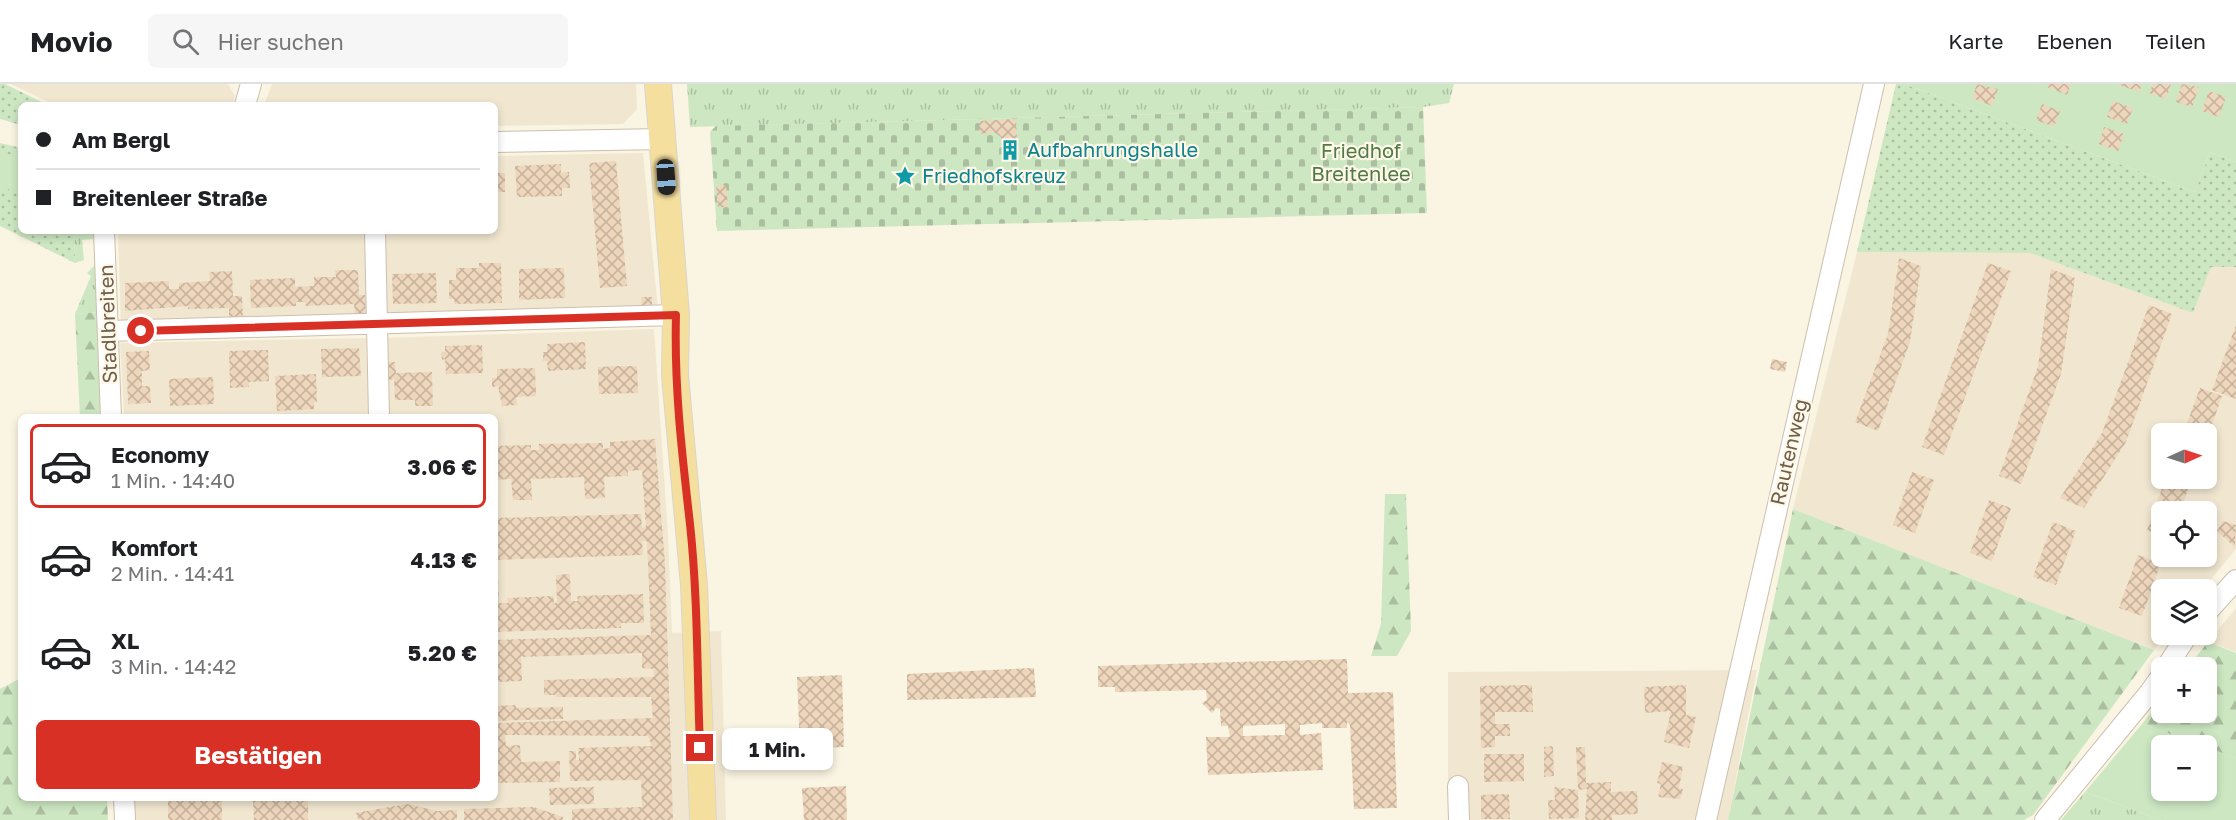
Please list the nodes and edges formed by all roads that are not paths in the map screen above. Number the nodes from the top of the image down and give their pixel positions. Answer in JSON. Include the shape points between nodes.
{"nodes":[{"id":1,"x":251,"y":84,"type":"edge"},
{"id":2,"x":658,"y":84,"type":"edge"},
{"id":3,"x":1874,"y":84,"type":"edge"},
{"id":4,"x":246,"y":102,"type":"edge"},
{"id":5,"x":663,"y":139,"type":"junction"},
{"id":6,"x":498,"y":142,"type":"edge"},
{"id":7,"x":104,"y":234,"type":"edge"},
{"id":8,"x":375,"y":234,"type":"edge"},
{"id":9,"x":676,"y":315,"type":"junction"},
{"id":10,"x":378,"y":325,"type":"junction"},
{"id":11,"x":108,"y":331,"type":"junction"},
{"id":12,"x":111,"y":414,"type":"edge"},
{"id":13,"x":380,"y":414,"type":"edge"},
{"id":14,"x":2236,"y":580,"type":"edge"},
{"id":15,"x":2217,"y":601,"type":"edge"},
{"id":16,"x":2151,"y":691,"type":"edge"},
{"id":17,"x":1458,"y":786,"type":"dead end"},
{"id":18,"x":124,"y":801,"type":"edge"},
{"id":19,"x":125,"y":820,"type":"edge"},
{"id":20,"x":703,"y":820,"type":"edge"},
{"id":21,"x":1460,"y":820,"type":"edge"},
{"id":22,"x":1706,"y":820,"type":"edge"},
{"id":23,"x":2045,"y":820,"type":"edge"}],
"edges":[{"from":1,"to":4,"type":"street"},
{"from":2,"to":5,"type":"main road"},
{"from":3,"to":22,"type":"street","name":"Rautenweg"},
{"from":5,"to":6,"type":"street"},
{"from":5,"to":9,"type":"main road"},
{"from":7,"to":11,"type":"street","name":"Stadlbreiten"},
{"from":8,"to":10,"type":"street"},
{"from":9,"to":10,"type":"street"},
{"from":9,"to":20,"type":"main road","via":[[675,375],[693,573]]},
{"from":10,"to":11,"type":"street"},
{"from":10,"to":13,"type":"street"},
{"from":11,"to":12,"type":"street","name":"Stadlbreiten"},
{"from":14,"to":15,"type":"street"},
{"from":16,"to":23,"type":"street"},
{"from":17,"to":21,"type":"street"},
{"from":18,"to":19,"type":"street"}]}
